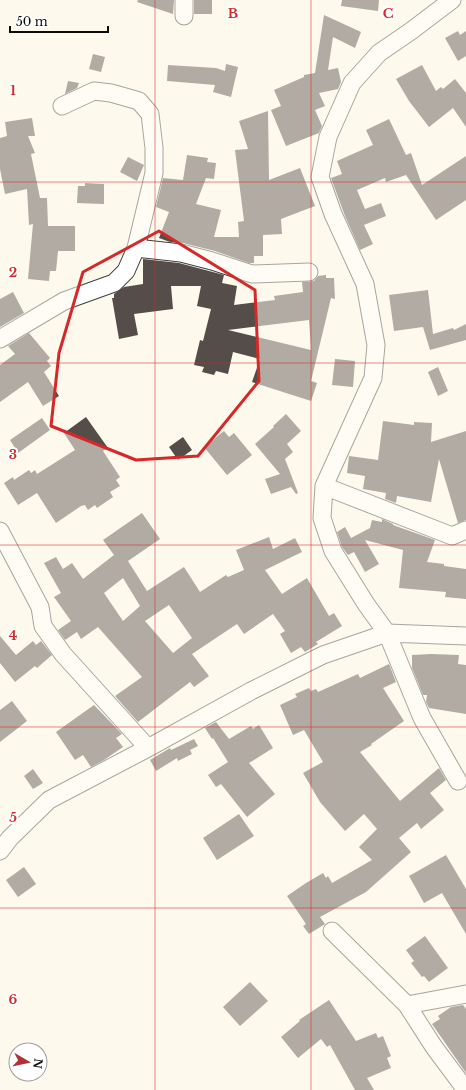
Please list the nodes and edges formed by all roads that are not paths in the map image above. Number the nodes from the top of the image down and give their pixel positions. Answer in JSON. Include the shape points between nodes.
{"nodes":[{"id":1,"x":452,"y":0,"type":"edge"},
{"id":2,"x":62,"y":106,"type":"dead end"},
{"id":3,"x":136,"y":248,"type":"junction"},
{"id":4,"x":309,"y":272,"type":"dead end"},
{"id":5,"x":0,"y":339,"type":"edge"},
{"id":6,"x":324,"y":486,"type":"junction"},
{"id":7,"x":466,"y":530,"type":"edge"},
{"id":8,"x":0,"y":531,"type":"edge"},
{"id":9,"x":387,"y":633,"type":"junction"},
{"id":10,"x":466,"y":636,"type":"edge"},
{"id":11,"x":148,"y":748,"type":"junction"},
{"id":12,"x":458,"y":781,"type":"dead end"},
{"id":13,"x":0,"y":851,"type":"edge"},
{"id":14,"x":332,"y":931,"type":"dead end"},
{"id":15,"x":466,"y":994,"type":"edge"},
{"id":16,"x":407,"y":1005,"type":"junction"},
{"id":17,"x":463,"y":1088,"type":"edge"}],
"edges":[{"from":1,"to":6,"type":"street","via":[[379,53],[352,83],[328,137],[320,177],[333,214],[365,284],[376,345],[373,378]]},
{"from":2,"to":3,"type":"street","via":[[94,90],[139,101],[150,114],[154,173]]},
{"from":3,"to":4,"type":"street","via":[[181,253],[252,274]]},
{"from":3,"to":5,"type":"street","via":[[126,271],[114,283],[64,301]]},
{"from":6,"to":7,"type":"street","via":[[452,536]]},
{"from":6,"to":9,"type":"street","via":[[322,518],[332,551]]},
{"from":8,"to":11,"type":"street","via":[[40,607],[42,626],[63,654]]},
{"from":9,"to":10,"type":"street"},
{"from":9,"to":11,"type":"street","via":[[323,655]]},
{"from":9,"to":12,"type":"street","via":[[422,718]]},
{"from":11,"to":13,"type":"street","via":[[49,800]]},
{"from":14,"to":16,"type":"street"},
{"from":15,"to":16,"type":"street"},
{"from":16,"to":17,"type":"street"}]}
